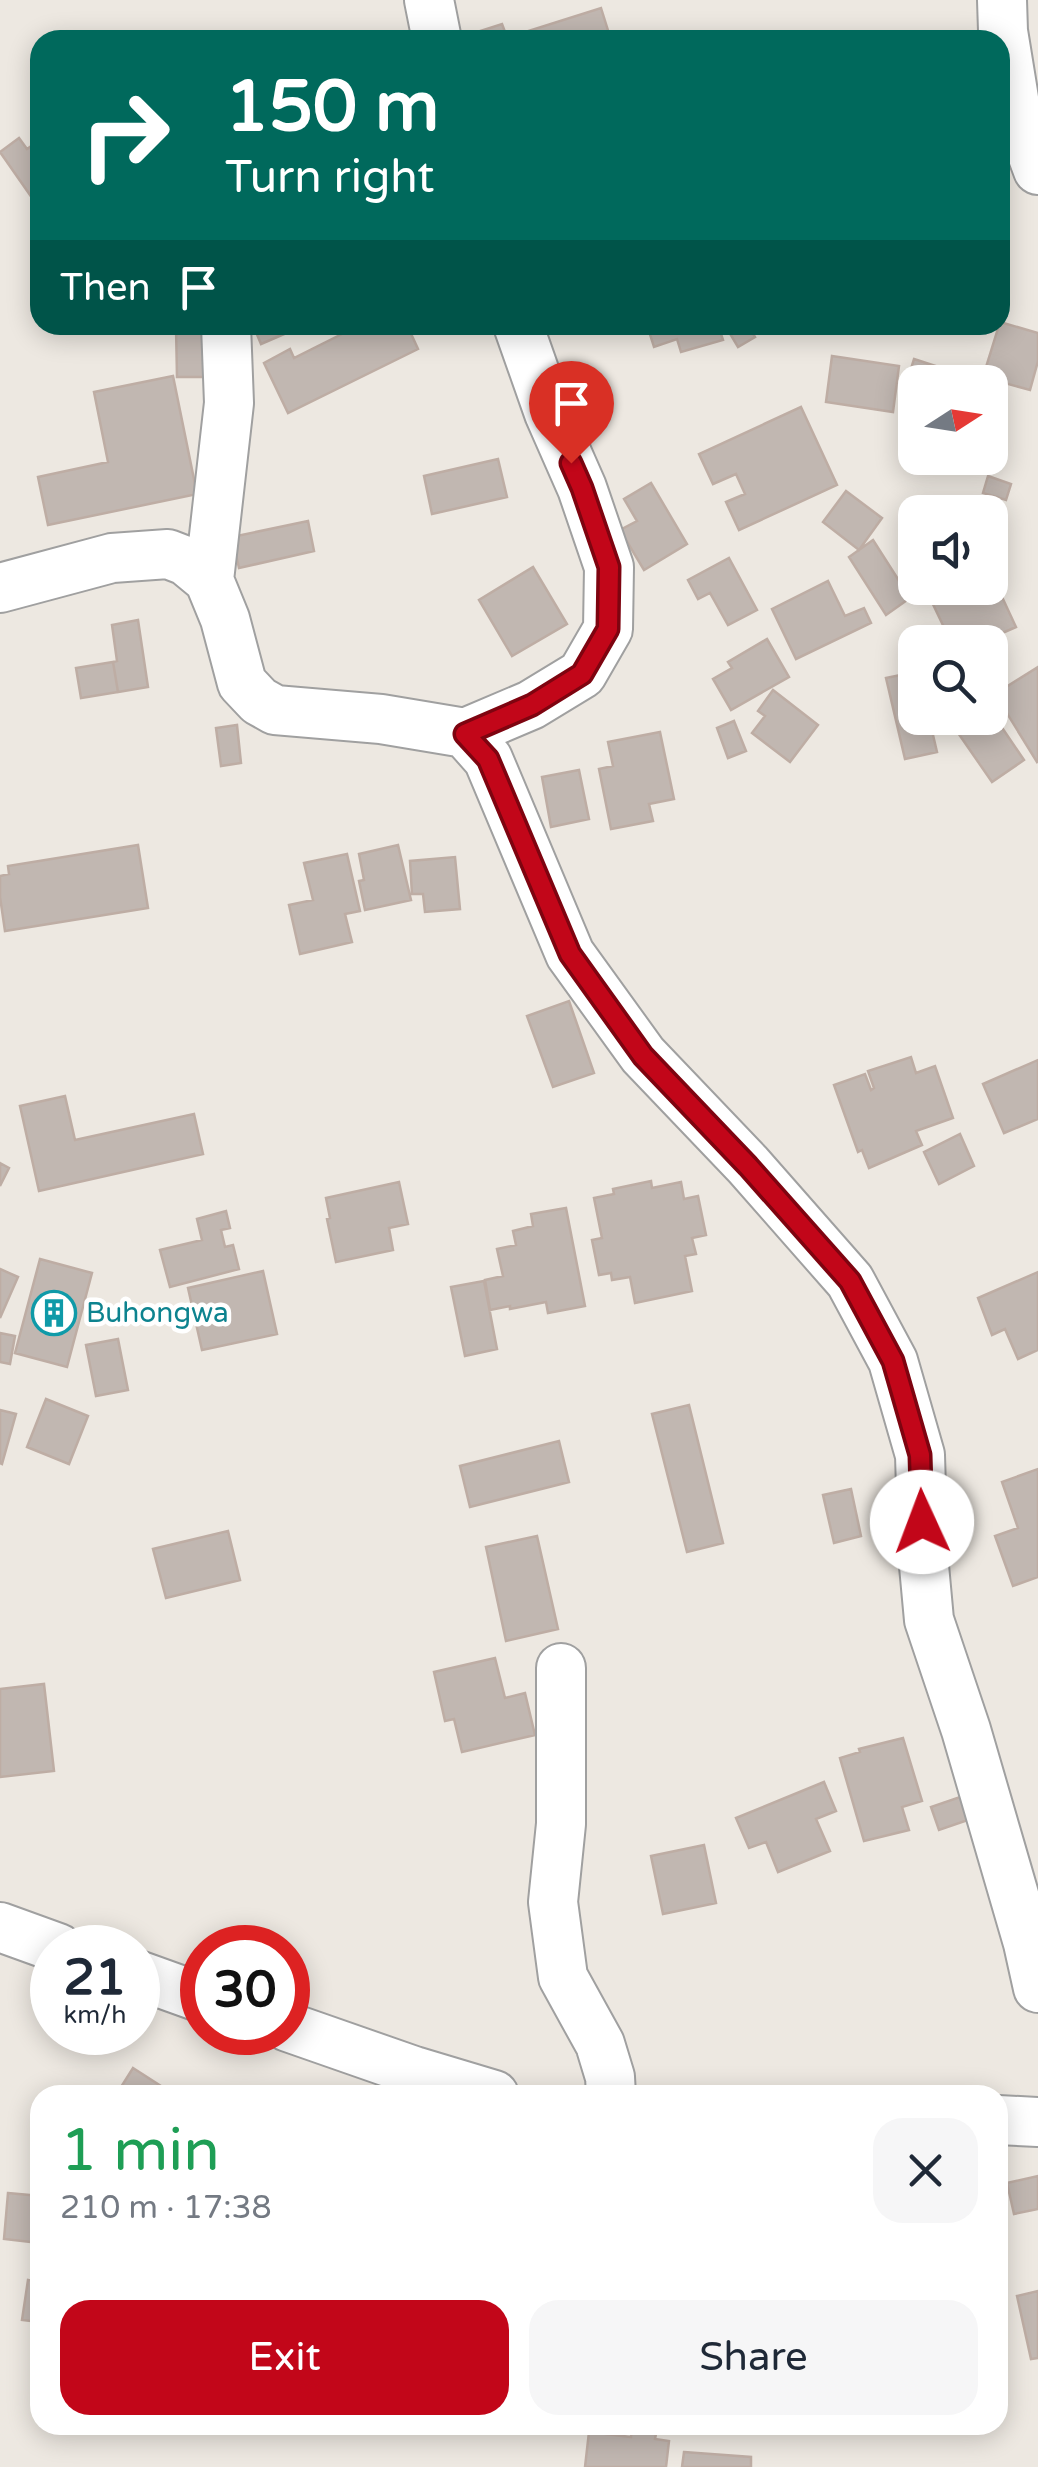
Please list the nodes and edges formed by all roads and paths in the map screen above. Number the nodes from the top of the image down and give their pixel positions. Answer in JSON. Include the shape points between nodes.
{"nodes":[{"id":1,"x":429,"y":0,"type":"edge"},
{"id":2,"x":1002,"y":0,"type":"edge"},
{"id":3,"x":435,"y":30,"type":"edge"},
{"id":4,"x":1003,"y":30,"type":"edge"},
{"id":5,"x":1010,"y":74,"type":"edge"},
{"id":6,"x":1038,"y":170,"type":"edge"},
{"id":7,"x":226,"y":335,"type":"edge"},
{"id":8,"x":522,"y":335,"type":"edge"},
{"id":9,"x":208,"y":580,"type":"junction"},
{"id":10,"x":0,"y":588,"type":"edge"},
{"id":11,"x":465,"y":734,"type":"junction"},
{"id":12,"x":561,"y":1668,"type":"dead end"},
{"id":13,"x":0,"y":1927,"type":"edge"},
{"id":14,"x":30,"y":1938,"type":"edge"},
{"id":15,"x":1038,"y":1988,"type":"edge"},
{"id":16,"x":310,"y":2036,"type":"edge"},
{"id":17,"x":461,"y":2085,"type":"edge"},
{"id":18,"x":610,"y":2085,"type":"edge"},
{"id":19,"x":1008,"y":2120,"type":"edge"},
{"id":20,"x":1038,"y":2122,"type":"edge"}],
"edges":[{"from":1,"to":3,"type":"street"},
{"from":2,"to":4,"type":"street"},
{"from":5,"to":6,"type":"street"},
{"from":7,"to":9,"type":"street","via":[[229,403]]},
{"from":8,"to":11,"type":"street","via":[[609,567],[608,629],[582,674]]},
{"from":9,"to":10,"type":"street","via":[[186,560],[142,554]]},
{"from":9,"to":11,"type":"street","via":[[242,683],[259,701],[275,710]]},
{"from":11,"to":15,"type":"street","via":[[488,759],[570,954],[643,1056],[850,1281],[893,1361],[920,1455],[929,1620]]},
{"from":12,"to":18,"type":"street","via":[[554,1902],[563,1977],[600,2044]]},
{"from":13,"to":14,"type":"street"},
{"from":16,"to":17,"type":"street"},
{"from":19,"to":20,"type":"street"}]}
